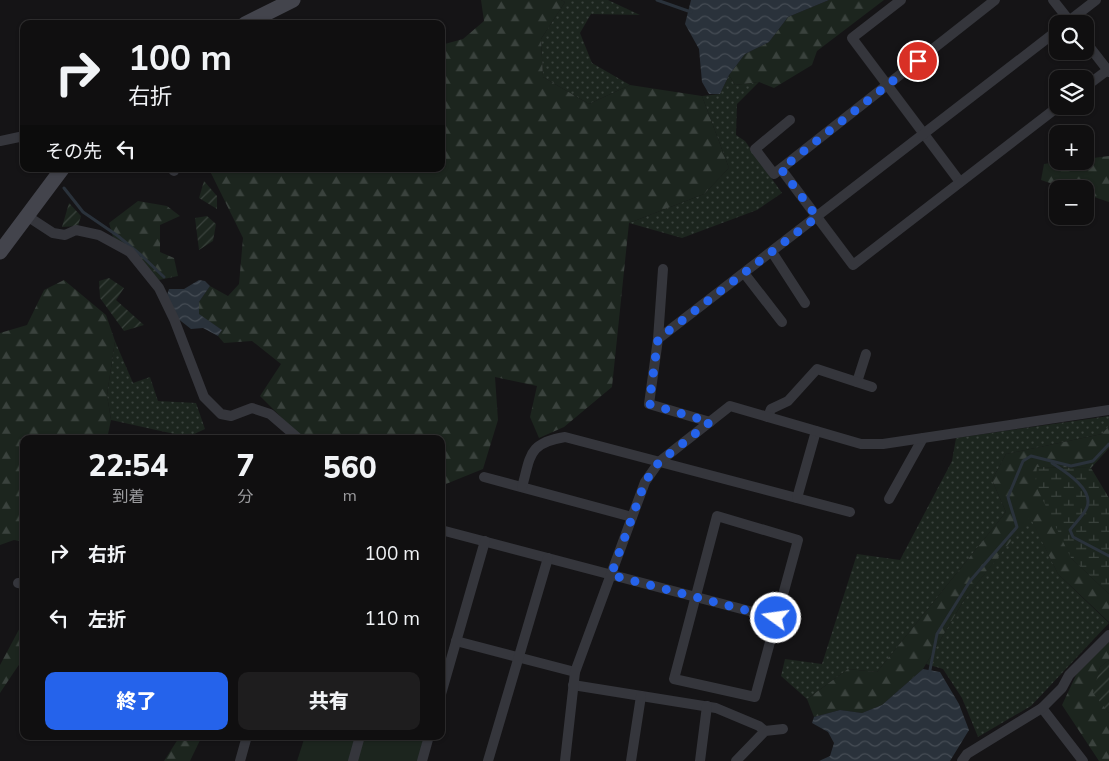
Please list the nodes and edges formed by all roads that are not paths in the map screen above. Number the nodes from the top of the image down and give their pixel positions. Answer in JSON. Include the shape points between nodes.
{"nodes":[{"id":1,"x":293,"y":0,"type":"edge"},
{"id":2,"x":901,"y":0,"type":"edge"},
{"id":3,"x":995,"y":0,"type":"edge"},
{"id":4,"x":1053,"y":0,"type":"edge"},
{"id":5,"x":1096,"y":0,"type":"edge"},
{"id":6,"x":1063,"y":15,"type":"edge"},
{"id":7,"x":1078,"y":15,"type":"edge"},
{"id":8,"x":253,"y":20,"type":"edge"},
{"id":9,"x":1049,"y":37,"type":"edge"},
{"id":10,"x":1094,"y":52,"type":"edge"},
{"id":11,"x":1108,"y":70,"type":"edge"},
{"id":12,"x":1094,"y":80,"type":"edge"},
{"id":13,"x":887,"y":85,"type":"junction"},
{"id":14,"x":1049,"y":114,"type":"edge"},
{"id":15,"x":790,"y":120,"type":"dead end"},
{"id":16,"x":924,"y":134,"type":"junction"},
{"id":17,"x":20,"y":137,"type":"edge"},
{"id":18,"x":0,"y":141,"type":"edge"},
{"id":19,"x":781,"y":169,"type":"junction"},
{"id":20,"x":60,"y":172,"type":"edge"},
{"id":21,"x":960,"y":182,"type":"junction"},
{"id":22,"x":27,"y":216,"type":"junction"},
{"id":23,"x":817,"y":217,"type":"junction"},
{"id":24,"x":0,"y":252,"type":"edge"},
{"id":25,"x":772,"y":252,"type":"junction"},
{"id":26,"x":663,"y":269,"type":"dead end"},
{"id":27,"x":744,"y":273,"type":"junction"},
{"id":28,"x":805,"y":303,"type":"dead end"},
{"id":29,"x":782,"y":322,"type":"dead end"},
{"id":30,"x":658,"y":339,"type":"junction"},
{"id":31,"x":866,"y":354,"type":"dead end"},
{"id":32,"x":857,"y":382,"type":"junction"},
{"id":33,"x":872,"y":387,"type":"dead end"},
{"id":34,"x":1109,"y":410,"type":"edge"},
{"id":35,"x":768,"y":417,"type":"junction"},
{"id":36,"x":710,"y":422,"type":"junction"},
{"id":37,"x":816,"y":431,"type":"junction"},
{"id":38,"x":294,"y":435,"type":"edge"},
{"id":39,"x":923,"y":438,"type":"junction"},
{"id":40,"x":659,"y":462,"type":"junction"},
{"id":41,"x":484,"y":477,"type":"dead end"},
{"id":42,"x":522,"y":487,"type":"junction"},
{"id":43,"x":797,"y":498,"type":"junction"},
{"id":44,"x":889,"y":499,"type":"dead end"},
{"id":45,"x":850,"y":512,"type":"dead end"},
{"id":46,"x":632,"y":517,"type":"junction"},
{"id":47,"x":445,"y":531,"type":"edge"},
{"id":48,"x":485,"y":541,"type":"junction"},
{"id":49,"x":548,"y":558,"type":"junction"},
{"id":50,"x":611,"y":575,"type":"junction"},
{"id":51,"x":695,"y":597,"type":"junction"},
{"id":52,"x":776,"y":618,"type":"junction"},
{"id":53,"x":1109,"y":635,"type":"edge"},
{"id":54,"x":456,"y":641,"type":"junction"},
{"id":55,"x":518,"y":658,"type":"junction"},
{"id":56,"x":575,"y":672,"type":"junction"},
{"id":57,"x":445,"y":680,"type":"edge"},
{"id":58,"x":574,"y":685,"type":"junction"},
{"id":59,"x":642,"y":696,"type":"junction"},
{"id":60,"x":707,"y":706,"type":"junction"},
{"id":61,"x":1042,"y":708,"type":"junction"},
{"id":62,"x":783,"y":729,"type":"dead end"},
{"id":63,"x":765,"y":730,"type":"junction"},
{"id":64,"x":246,"y":740,"type":"edge"},
{"id":65,"x":359,"y":740,"type":"edge"},
{"id":66,"x":428,"y":740,"type":"edge"},
{"id":67,"x":240,"y":761,"type":"edge"},
{"id":68,"x":353,"y":761,"type":"edge"},
{"id":69,"x":422,"y":761,"type":"edge"},
{"id":70,"x":488,"y":761,"type":"edge"},
{"id":71,"x":565,"y":761,"type":"edge"},
{"id":72,"x":631,"y":761,"type":"edge"},
{"id":73,"x":700,"y":761,"type":"edge"},
{"id":74,"x":736,"y":761,"type":"edge"},
{"id":75,"x":962,"y":761,"type":"edge"},
{"id":76,"x":1083,"y":761,"type":"edge"}],
"edges":[{"from":1,"to":8,"type":"main road"},
{"from":2,"to":13,"type":"street","via":[[852,38]]},
{"from":3,"to":13,"type":"street"},
{"from":4,"to":6,"type":"street"},
{"from":5,"to":7,"type":"street"},
{"from":9,"to":16,"type":"street"},
{"from":10,"to":11,"type":"street"},
{"from":11,"to":12,"type":"street"},
{"from":13,"to":16,"type":"street"},
{"from":13,"to":19,"type":"street"},
{"from":14,"to":21,"type":"street"},
{"from":15,"to":19,"type":"street","via":[[755,149],[774,174]]},
{"from":16,"to":21,"type":"street"},
{"from":16,"to":23,"type":"street"},
{"from":17,"to":18,"type":"street"},
{"from":19,"to":23,"type":"street"},
{"from":20,"to":22,"type":"main road"},
{"from":21,"to":23,"type":"street","via":[[853,265]]},
{"from":22,"to":24,"type":"main road"},
{"from":22,"to":38,"type":"street","via":[[53,233],[65,235],[76,230],[99,235],[130,252],[159,288],[204,397],[220,414],[231,416],[252,408],[270,414]]},
{"from":23,"to":25,"type":"street"},
{"from":25,"to":27,"type":"street"},
{"from":25,"to":28,"type":"street"},
{"from":26,"to":30,"type":"street"},
{"from":27,"to":29,"type":"street"},
{"from":27,"to":30,"type":"street"},
{"from":30,"to":36,"type":"street","via":[[649,404]]},
{"from":31,"to":32,"type":"street"},
{"from":32,"to":33,"type":"street"},
{"from":32,"to":35,"type":"street","via":[[816,369],[788,401],[771,409]]},
{"from":34,"to":39,"type":"street"},
{"from":35,"to":36,"type":"street","via":[[730,406]]},
{"from":35,"to":37,"type":"street"},
{"from":36,"to":40,"type":"street"},
{"from":37,"to":39,"type":"street","via":[[861,444]]},
{"from":37,"to":43,"type":"street"},
{"from":39,"to":44,"type":"street"},
{"from":40,"to":42,"type":"street","via":[[564,437],[548,440],[536,447]]},
{"from":40,"to":43,"type":"street"},
{"from":40,"to":46,"type":"street","via":[[645,482]]},
{"from":41,"to":42,"type":"street"},
{"from":42,"to":46,"type":"street"},
{"from":43,"to":45,"type":"street"},
{"from":46,"to":50,"type":"street"},
{"from":47,"to":48,"type":"street"},
{"from":48,"to":49,"type":"street"},
{"from":48,"to":54,"type":"street"},
{"from":49,"to":50,"type":"street"},
{"from":49,"to":55,"type":"street"},
{"from":50,"to":51,"type":"street"},
{"from":50,"to":56,"type":"street"},
{"from":51,"to":52,"type":"street"},
{"from":51,"to":52,"type":"street","via":[[674,679],[755,697]]},
{"from":51,"to":52,"type":"street","via":[[717,516],[798,540]]},
{"from":53,"to":61,"type":"street"},
{"from":54,"to":55,"type":"street"},
{"from":54,"to":57,"type":"street"},
{"from":55,"to":56,"type":"street"},
{"from":55,"to":70,"type":"street"},
{"from":56,"to":58,"type":"street"},
{"from":58,"to":59,"type":"street"},
{"from":58,"to":71,"type":"street"},
{"from":59,"to":60,"type":"street"},
{"from":59,"to":72,"type":"street"},
{"from":60,"to":63,"type":"street"},
{"from":60,"to":73,"type":"street"},
{"from":61,"to":75,"type":"street","via":[[967,754]]},
{"from":61,"to":76,"type":"street"},
{"from":62,"to":63,"type":"street"},
{"from":63,"to":74,"type":"street"},
{"from":64,"to":67,"type":"street"},
{"from":65,"to":68,"type":"street"},
{"from":66,"to":69,"type":"street"}]}
